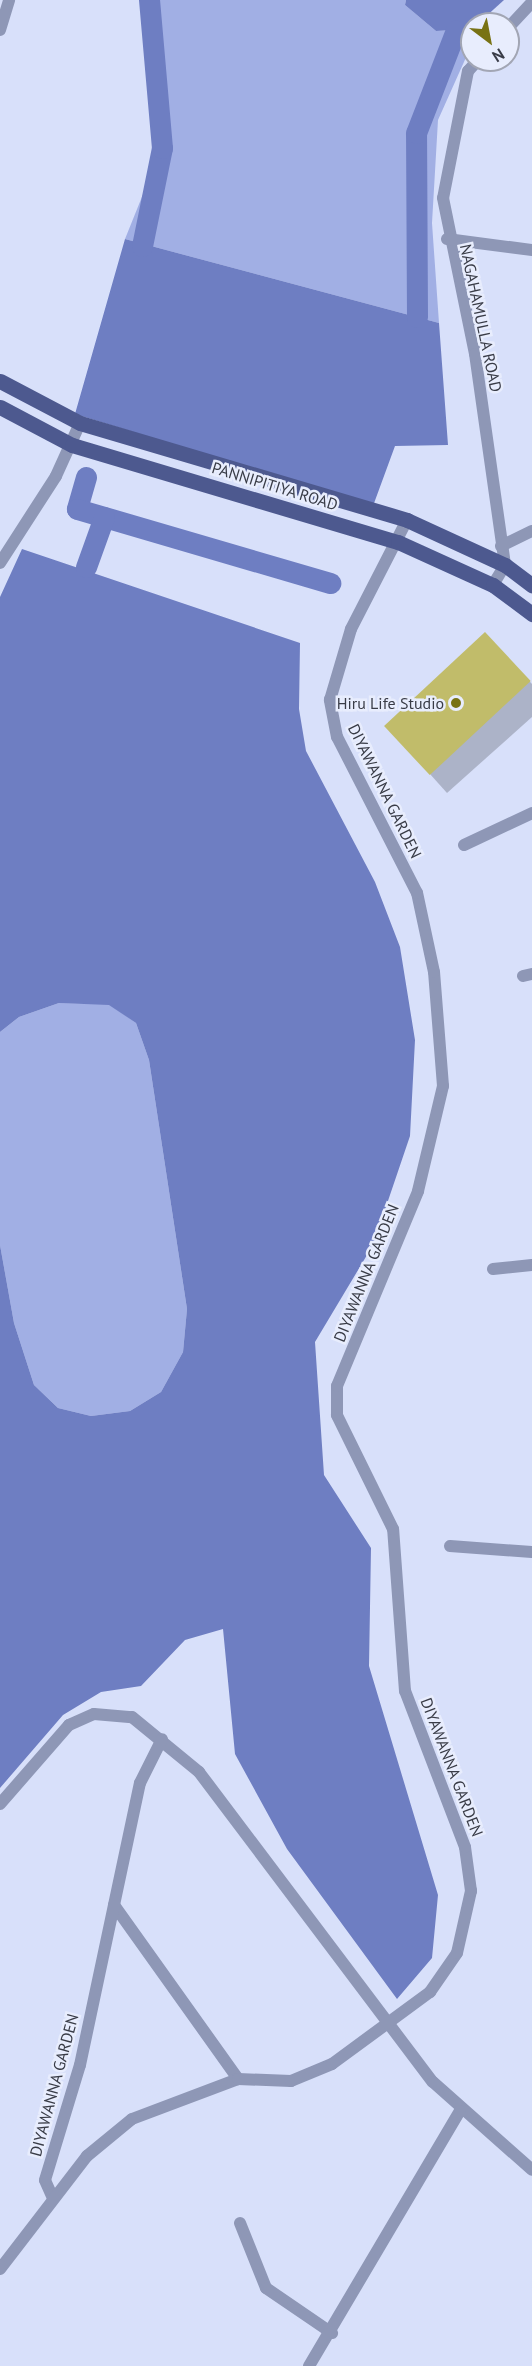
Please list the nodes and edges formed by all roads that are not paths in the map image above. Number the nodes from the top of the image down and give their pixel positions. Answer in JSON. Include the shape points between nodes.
{"nodes":[{"id":1,"x":9,"y":0,"type":"edge"},
{"id":2,"x":532,"y":2,"type":"edge"},
{"id":3,"x":520,"y":15,"type":"edge"},
{"id":4,"x":0,"y":30,"type":"edge"},
{"id":5,"x":468,"y":72,"type":"edge"},
{"id":6,"x":447,"y":239,"type":"junction"},
{"id":7,"x":532,"y":250,"type":"edge"},
{"id":8,"x":0,"y":381,"type":"edge"},
{"id":9,"x":0,"y":407,"type":"edge"},
{"id":10,"x":80,"y":423,"type":"junction"},
{"id":11,"x":72,"y":444,"type":"junction"},
{"id":12,"x":407,"y":520,"type":"junction"},
{"id":13,"x":532,"y":531,"type":"edge"},
{"id":14,"x":398,"y":542,"type":"junction"},
{"id":15,"x":501,"y":546,"type":"junction"},
{"id":16,"x":0,"y":563,"type":"edge"},
{"id":17,"x":505,"y":565,"type":"junction"},
{"id":18,"x":493,"y":585,"type":"junction"},
{"id":19,"x":532,"y":585,"type":"edge"},
{"id":20,"x":532,"y":614,"type":"edge"},
{"id":21,"x":532,"y":813,"type":"edge"},
{"id":22,"x":464,"y":845,"type":"dead end"},
{"id":23,"x":532,"y":1265,"type":"edge"},
{"id":24,"x":493,"y":1269,"type":"dead end"},
{"id":25,"x":450,"y":1546,"type":"dead end"},
{"id":26,"x":532,"y":1552,"type":"edge"},
{"id":27,"x":162,"y":1739,"type":"junction"},
{"id":28,"x":0,"y":1804,"type":"edge"},
{"id":29,"x":114,"y":1905,"type":"junction"},
{"id":30,"x":391,"y":2024,"type":"junction"},
{"id":31,"x":237,"y":2079,"type":"junction"},
{"id":32,"x":460,"y":2111,"type":"junction"},
{"id":33,"x":532,"y":2170,"type":"edge"},
{"id":34,"x":52,"y":2196,"type":"junction"},
{"id":35,"x":240,"y":2223,"type":"dead end"},
{"id":36,"x":0,"y":2269,"type":"edge"},
{"id":37,"x":332,"y":2333,"type":"junction"},
{"id":38,"x":309,"y":2366,"type":"edge"}],
"edges":[{"from":1,"to":4,"type":"street"},
{"from":2,"to":3,"type":"street"},
{"from":5,"to":6,"type":"street","name":"NAGAHAMULLA ROAD","via":[[443,198]]},
{"from":6,"to":7,"type":"street"},
{"from":6,"to":15,"type":"street","name":"NAGAHAMULLA ROAD","via":[[475,354]]},
{"from":8,"to":10,"type":"main road","name":"PANNIPITIYA ROAD"},
{"from":9,"to":11,"type":"main road","name":"PANNIPITIYA ROAD"},
{"from":10,"to":11,"type":"street"},
{"from":10,"to":12,"type":"main road","name":"PANNIPITIYA ROAD"},
{"from":11,"to":14,"type":"main road","name":"PANNIPITIYA ROAD"},
{"from":11,"to":16,"type":"street"},
{"from":12,"to":14,"type":"street","name":"DIYAWANNA GARDEN"},
{"from":12,"to":17,"type":"main road","name":"PANNIPITIYA ROAD"},
{"from":13,"to":15,"type":"street"},
{"from":14,"to":18,"type":"main road","name":"PANNIPITIYA ROAD"},
{"from":14,"to":30,"type":"street","name":"DIYAWANNA GARDEN","via":[[351,629],[330,700],[337,737],[417,893],[434,972],[443,1086],[418,1191],[338,1386],[337,1415],[393,1529],[405,1691],[465,1847],[471,1891],[457,1953],[430,1992]]},
{"from":15,"to":17,"type":"street","name":"NAGAHAMULLA ROAD"},
{"from":17,"to":18,"type":"street"},
{"from":17,"to":19,"type":"main road","name":"PANNIPITIYA ROAD"},
{"from":18,"to":20,"type":"main road","name":"PANNIPITIYA ROAD"},
{"from":21,"to":22,"type":"street"},
{"from":23,"to":24,"type":"street"},
{"from":25,"to":26,"type":"street"},
{"from":27,"to":28,"type":"street","via":[[132,1717],[93,1714],[69,1725]]},
{"from":27,"to":29,"type":"street","name":"DIYAWANNA GARDEN","via":[[140,1783]]},
{"from":27,"to":30,"type":"street","via":[[199,1772]]},
{"from":29,"to":31,"type":"street"},
{"from":29,"to":34,"type":"street","name":"DIYAWANNA GARDEN","via":[[80,2065],[45,2180]]},
{"from":30,"to":31,"type":"street","name":"DIYAWANNA GARDEN","via":[[332,2064],[291,2081]]},
{"from":30,"to":32,"type":"street"},
{"from":31,"to":34,"type":"street","name":"DIYAWANNA GARDEN","via":[[132,2119],[87,2156]]},
{"from":32,"to":33,"type":"street"},
{"from":32,"to":37,"type":"street"},
{"from":34,"to":36,"type":"street","name":"DIYAWANNA GARDEN"},
{"from":35,"to":37,"type":"street","via":[[266,2288]]},
{"from":37,"to":38,"type":"street"}]}
